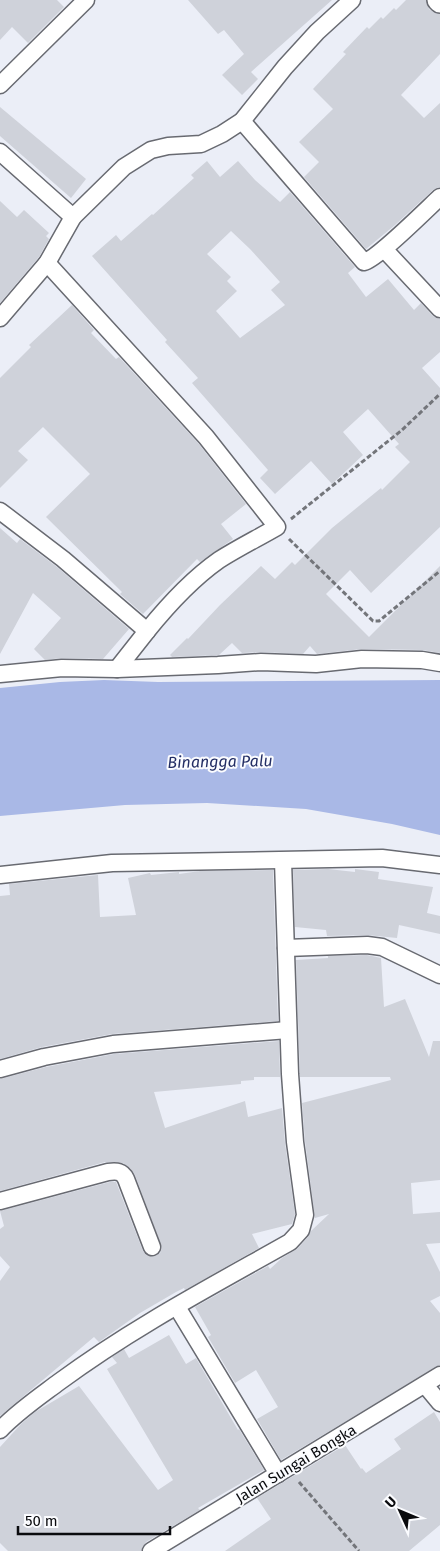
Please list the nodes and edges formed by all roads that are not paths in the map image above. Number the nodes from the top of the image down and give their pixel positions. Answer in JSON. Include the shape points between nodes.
{"nodes":[{"id":1,"x":86,"y":0,"type":"edge"},
{"id":2,"x":352,"y":0,"type":"edge"},
{"id":3,"x":0,"y":85,"type":"edge"},
{"id":4,"x":242,"y":121,"type":"junction"},
{"id":5,"x":0,"y":152,"type":"edge"},
{"id":6,"x":440,"y":197,"type":"edge"},
{"id":7,"x":72,"y":217,"type":"junction"},
{"id":8,"x":384,"y":249,"type":"junction"},
{"id":9,"x":47,"y":263,"type":"junction"},
{"id":10,"x":440,"y":309,"type":"edge"},
{"id":11,"x":0,"y":318,"type":"edge"},
{"id":12,"x":0,"y":511,"type":"edge"},
{"id":13,"x":147,"y":631,"type":"junction"},
{"id":14,"x":440,"y":663,"type":"edge"},
{"id":15,"x":117,"y":668,"type":"junction"},
{"id":16,"x":0,"y":674,"type":"edge"},
{"id":17,"x":283,"y":861,"type":"junction"},
{"id":18,"x":440,"y":865,"type":"edge"},
{"id":19,"x":0,"y":875,"type":"edge"},
{"id":20,"x":286,"y":948,"type":"junction"},
{"id":21,"x":440,"y":975,"type":"edge"},
{"id":22,"x":288,"y":1030,"type":"junction"},
{"id":23,"x":0,"y":1069,"type":"edge"},
{"id":24,"x":0,"y":1201,"type":"edge"},
{"id":25,"x":152,"y":1247,"type":"dead end"},
{"id":26,"x":177,"y":1307,"type":"junction"},
{"id":27,"x":440,"y":1376,"type":"edge"},
{"id":28,"x":426,"y":1385,"type":"junction"},
{"id":29,"x":440,"y":1403,"type":"edge"},
{"id":30,"x":0,"y":1430,"type":"edge"},
{"id":31,"x":283,"y":1471,"type":"junction"},
{"id":32,"x":151,"y":1551,"type":"edge"}],
"edges":[{"from":1,"to":3,"type":"street"},
{"from":2,"to":4,"type":"street","via":[[285,67]]},
{"from":4,"to":7,"type":"street","via":[[202,144],[151,150],[124,167]]},
{"from":4,"to":8,"type":"street","via":[[362,262],[367,262]]},
{"from":5,"to":7,"type":"street"},
{"from":6,"to":8,"type":"street"},
{"from":7,"to":9,"type":"street"},
{"from":8,"to":10,"type":"street"},
{"from":9,"to":11,"type":"street"},
{"from":9,"to":13,"type":"street","via":[[206,437],[277,527],[202,573]]},
{"from":12,"to":13,"type":"street","via":[[63,559]]},
{"from":13,"to":15,"type":"street"},
{"from":14,"to":15,"type":"street","via":[[362,659],[316,664],[261,662]]},
{"from":15,"to":16,"type":"street","via":[[62,668]]},
{"from":17,"to":18,"type":"street","via":[[382,858]]},
{"from":17,"to":19,"type":"street","via":[[112,863]]},
{"from":17,"to":20,"type":"street"},
{"from":20,"to":21,"type":"street","via":[[382,947]]},
{"from":20,"to":22,"type":"street"},
{"from":22,"to":23,"type":"street","via":[[113,1044]]},
{"from":22,"to":26,"type":"street","via":[[295,1142],[305,1214],[301,1230],[290,1242]]},
{"from":24,"to":25,"type":"street","via":[[108,1172],[120,1172],[126,1179]]},
{"from":26,"to":30,"type":"street","via":[[89,1360]]},
{"from":26,"to":31,"type":"street"},
{"from":27,"to":28,"type":"street","name":"Jalan Sungai Bongka"},
{"from":28,"to":29,"type":"street"},
{"from":28,"to":31,"type":"street","name":"Jalan Sungai Bongka"},
{"from":31,"to":32,"type":"street","name":"Jalan Sungai Bongka"}]}
